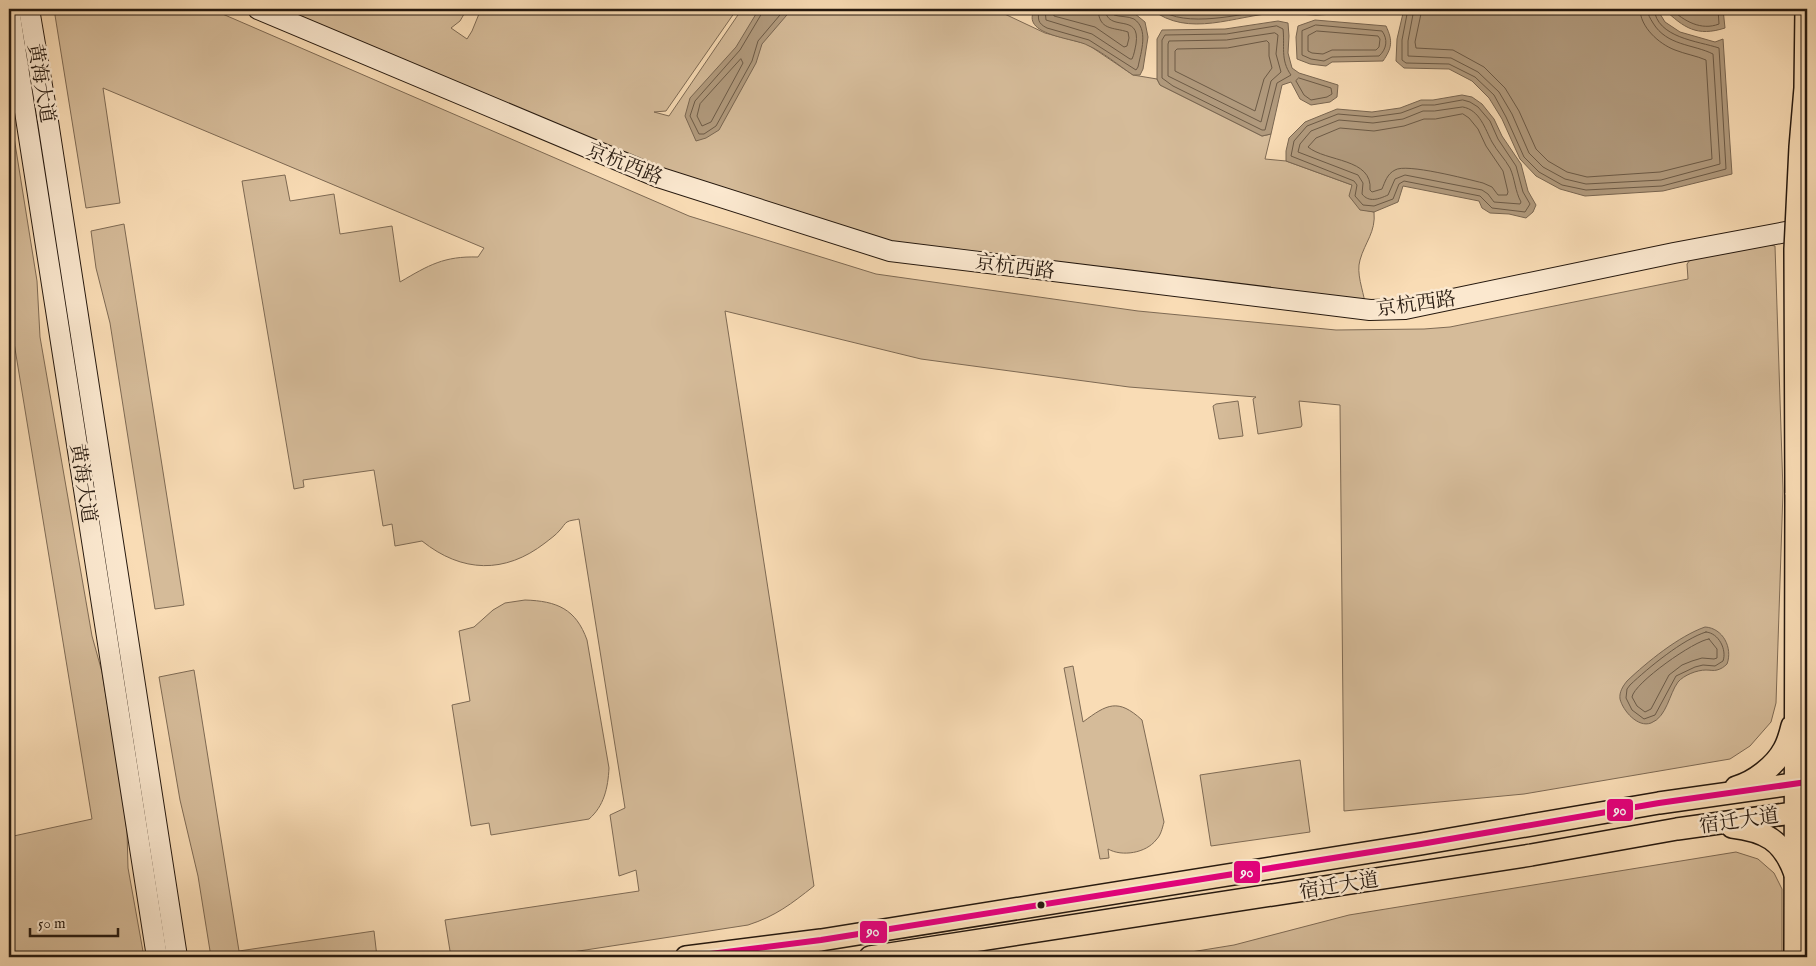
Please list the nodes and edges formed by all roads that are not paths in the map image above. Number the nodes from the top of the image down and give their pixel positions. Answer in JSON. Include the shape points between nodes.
{"nodes":[{"id":1,"x":9,"y":9,"type":"edge"},
{"id":2,"x":29,"y":9,"type":"edge"},
{"id":3,"x":258,"y":9,"type":"edge"},
{"id":4,"x":1806,"y":9,"type":"edge"},
{"id":5,"x":1807,"y":228,"type":"edge"},
{"id":6,"x":1796,"y":712,"type":"junction"},
{"id":7,"x":1802,"y":783,"type":"edge"},
{"id":8,"x":1704,"y":796,"type":"junction"},
{"id":9,"x":1802,"y":812,"type":"edge"},
{"id":10,"x":1699,"y":826,"type":"junction"},
{"id":11,"x":1796,"y":878,"type":"junction"},
{"id":12,"x":1796,"y":953,"type":"edge"},
{"id":13,"x":157,"y":957,"type":"edge"},
{"id":14,"x":177,"y":957,"type":"edge"},
{"id":15,"x":686,"y":957,"type":"edge"},
{"id":16,"x":870,"y":957,"type":"edge"}],
"edges":[{"from":1,"to":13,"type":"main road","name":"黄海大道"},
{"from":2,"to":14,"type":"main road","name":"黄海大道"},
{"from":3,"to":5,"type":"main road","name":"京杭西路","via":[[658,177],[890,251],[1370,310],[1405,309]]},
{"from":4,"to":6,"type":"main road","bridge":true,"via":[[1805,88],[1795,248]]},
{"from":6,"to":7,"type":"main road"},
{"from":6,"to":8,"type":"main road","via":[[1784,750],[1772,765],[1741,786]]},
{"from":7,"to":8,"type":"main road","name":"宿迁大道"},
{"from":7,"to":9,"type":"main road"},
{"from":8,"to":15,"type":"main road","name":"宿迁大道","via":[[821,940]]},
{"from":9,"to":10,"type":"main road","name":"宿迁大道"},
{"from":9,"to":11,"type":"main road"},
{"from":10,"to":11,"type":"main road","via":[[1753,830],[1767,835],[1791,862]]},
{"from":10,"to":16,"type":"main road","name":"宿迁大道"},
{"from":11,"to":12,"type":"main road"}]}
